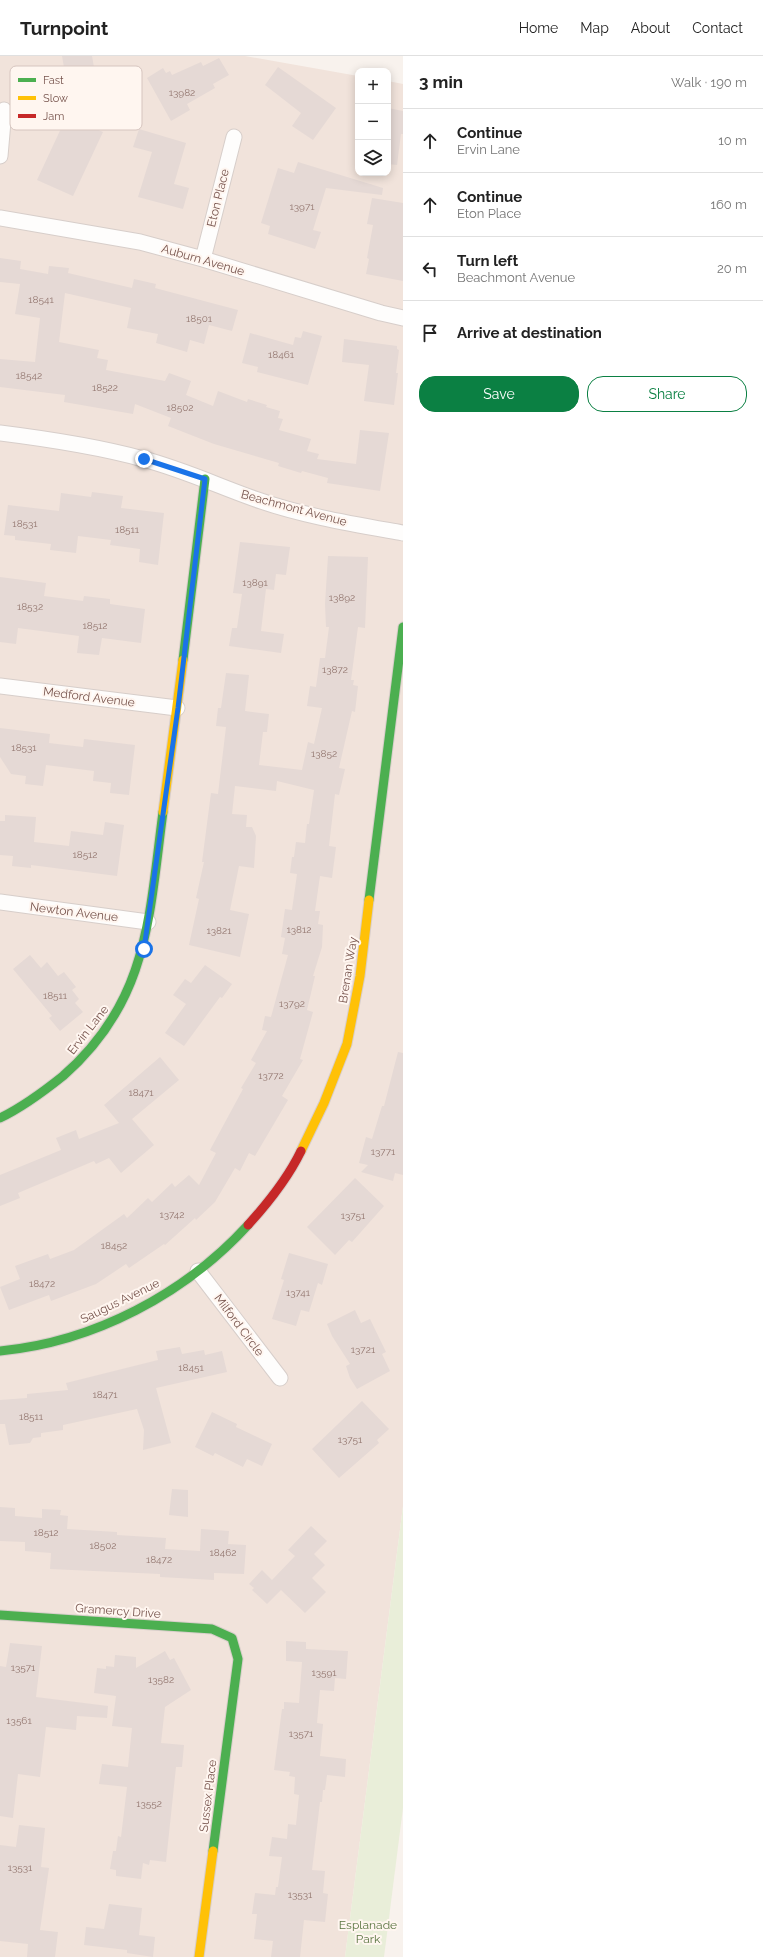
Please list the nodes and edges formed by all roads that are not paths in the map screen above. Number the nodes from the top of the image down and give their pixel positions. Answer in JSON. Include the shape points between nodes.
{"nodes":[{"id":1,"x":4,"y":110,"type":"dead end"},
{"id":2,"x":234,"y":137,"type":"dead end"},
{"id":3,"x":0,"y":156,"type":"edge"},
{"id":4,"x":0,"y":218,"type":"edge"},
{"id":5,"x":203,"y":259,"type":"junction"},
{"id":6,"x":403,"y":318,"type":"edge"},
{"id":7,"x":0,"y":433,"type":"edge"},
{"id":8,"x":205,"y":479,"type":"junction"},
{"id":9,"x":403,"y":533,"type":"edge"},
{"id":10,"x":403,"y":627,"type":"edge"},
{"id":11,"x":0,"y":686,"type":"edge"},
{"id":12,"x":178,"y":708,"type":"junction"},
{"id":13,"x":0,"y":902,"type":"edge"},
{"id":14,"x":148,"y":922,"type":"junction"},
{"id":15,"x":0,"y":1118,"type":"edge"},
{"id":16,"x":198,"y":1271,"type":"junction"},
{"id":17,"x":0,"y":1351,"type":"edge"},
{"id":18,"x":280,"y":1378,"type":"dead end"},
{"id":19,"x":0,"y":1615,"type":"edge"},
{"id":20,"x":232,"y":1638,"type":"joint"},
{"id":21,"x":199,"y":1957,"type":"edge"}],
"edges":[{"from":1,"to":3,"type":"street"},
{"from":2,"to":5,"type":"street","name":"Eton Place"},
{"from":4,"to":5,"type":"street","name":"Auburn Avenue","via":[[140,242]]},
{"from":5,"to":6,"type":"street","name":"Auburn Avenue"},
{"from":7,"to":8,"type":"street","name":"Beachmont Avenue","via":[[65,441],[129,456]]},
{"from":8,"to":9,"type":"street","name":"Beachmont Avenue","via":[[255,499],[326,519]]},
{"from":8,"to":12,"type":"street"},
{"from":10,"to":16,"type":"street","name":"Brenan Way","via":[[360,976],[347,1044],[324,1103],[296,1162],[254,1218],[233,1241]]},
{"from":11,"to":12,"type":"street","name":"Medford Avenue"},
{"from":12,"to":14,"type":"street"},
{"from":13,"to":14,"type":"street","name":"Newton Avenue"},
{"from":14,"to":15,"type":"street","name":"Ervin Lane","via":[[144,949],[134,981],[114,1019],[91,1050],[47,1089],[14,1112]]},
{"from":16,"to":17,"type":"street","name":"Saugus Avenue","via":[[155,1300],[91,1331],[31,1348]]},
{"from":16,"to":18,"type":"street","name":"Milford Circle"},
{"from":19,"to":20,"type":"street","name":"Gramercy Drive","via":[[212,1629]]},
{"from":20,"to":21,"type":"street","name":"Sussex Place","via":[[238,1659]]}]}
